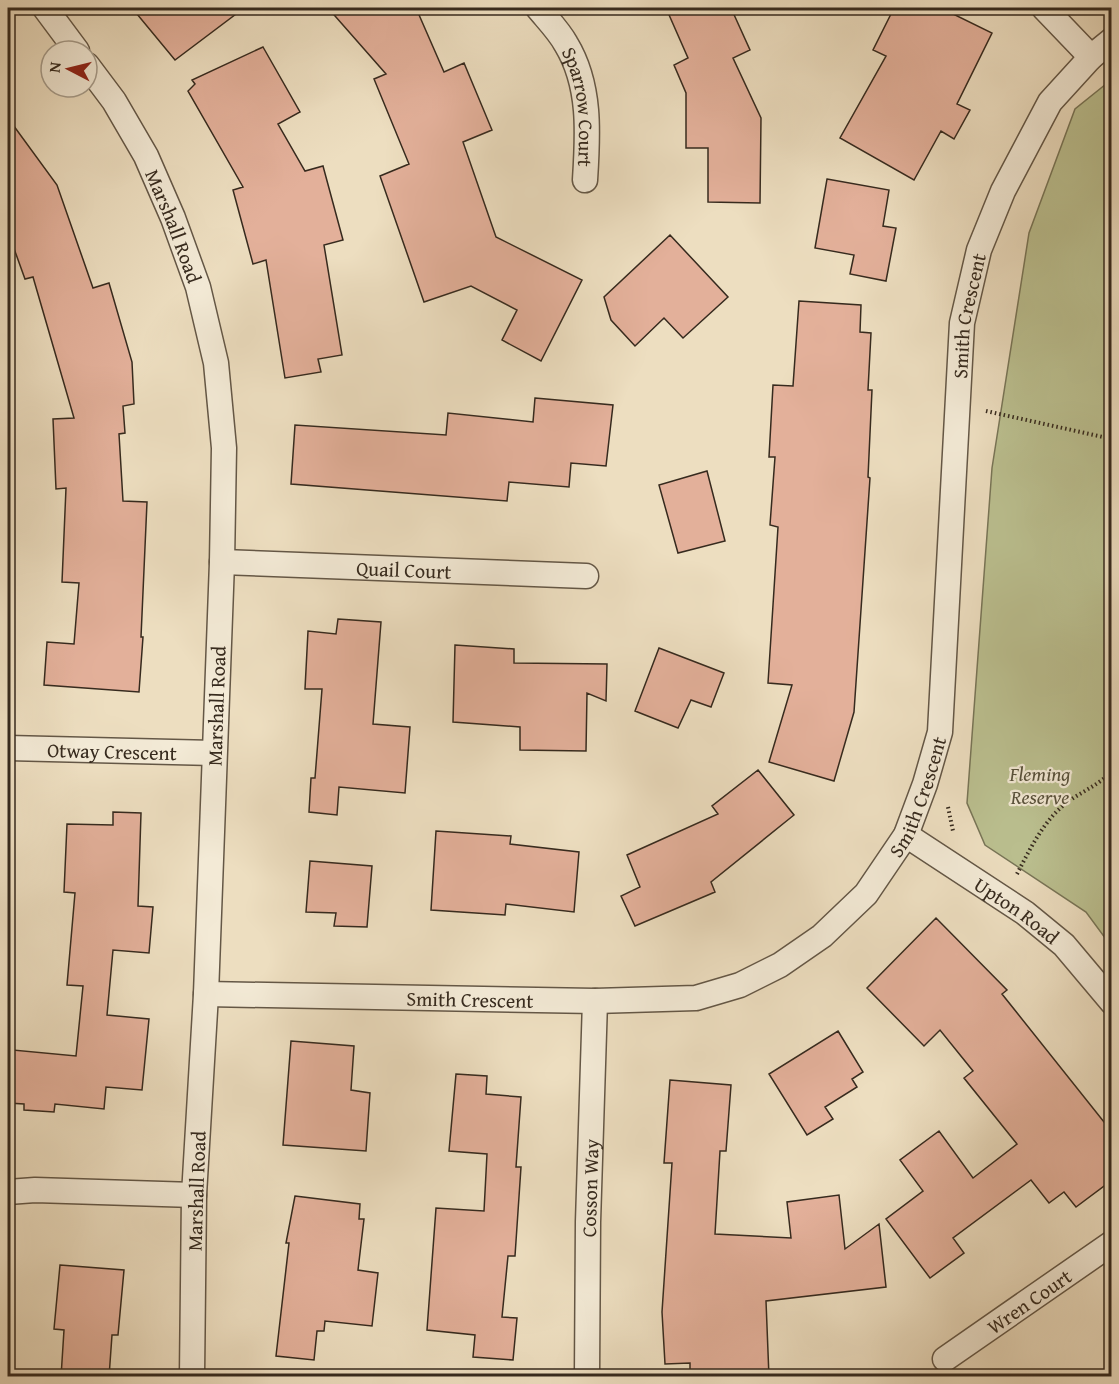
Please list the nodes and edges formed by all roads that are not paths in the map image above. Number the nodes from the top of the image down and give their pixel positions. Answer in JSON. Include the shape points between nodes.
{"nodes":[{"id":1,"x":45,"y":8,"type":"edge"},
{"id":2,"x":538,"y":8,"type":"edge"},
{"id":3,"x":1044,"y":8,"type":"edge"},
{"id":4,"x":68,"y":39,"type":"edge"},
{"id":5,"x":1112,"y":40,"type":"edge"},
{"id":6,"x":1091,"y":57,"type":"junction"},
{"id":7,"x":99,"y":81,"type":"edge"},
{"id":8,"x":585,"y":180,"type":"dead end"},
{"id":9,"x":222,"y":562,"type":"junction"},
{"id":10,"x":586,"y":576,"type":"dead end"},
{"id":11,"x":8,"y":748,"type":"edge"},
{"id":12,"x":214,"y":753,"type":"junction"},
{"id":13,"x":906,"y":835,"type":"junction"},
{"id":14,"x":206,"y":994,"type":"junction"},
{"id":15,"x":595,"y":1000,"type":"junction"},
{"id":16,"x":1112,"y":1002,"type":"edge"},
{"id":17,"x":8,"y":1192,"type":"edge"},
{"id":18,"x":194,"y":1195,"type":"junction"},
{"id":19,"x":1112,"y":1243,"type":"edge"},
{"id":20,"x":945,"y":1359,"type":"dead end"},
{"id":21,"x":192,"y":1377,"type":"edge"},
{"id":22,"x":587,"y":1377,"type":"edge"}],
"edges":[{"from":1,"to":4,"type":"street"},
{"from":2,"to":8,"type":"street","name":"Sparrow Court","via":[[566,44],[582,83],[588,132]]},
{"from":3,"to":6,"type":"street"},
{"from":5,"to":6,"type":"street","name":"Smith Crescent"},
{"from":6,"to":13,"type":"street","name":"Smith Crescent","via":[[1050,102],[1003,190],[974,271],[962,323],[940,732]]},
{"from":7,"to":9,"type":"street","name":"Marshall Road","via":[[146,156],[198,286],[216,363],[224,448]]},
{"from":9,"to":10,"type":"street","name":"Quail Court"},
{"from":9,"to":12,"type":"street","name":"Marshall Road"},
{"from":11,"to":12,"type":"street","name":"Otway Crescent"},
{"from":12,"to":14,"type":"street","name":"Marshall Road"},
{"from":13,"to":15,"type":"street","name":"Smith Crescent","via":[[866,894],[822,936],[780,965],[740,984],[696,998]]},
{"from":13,"to":16,"type":"street","name":"Upton Road","via":[[1025,913],[1064,945]]},
{"from":14,"to":15,"type":"street","name":"Smith Crescent"},
{"from":14,"to":18,"type":"street","name":"Marshall Road"},
{"from":15,"to":22,"type":"street","name":"Cosson Way"},
{"from":17,"to":18,"type":"street"},
{"from":18,"to":21,"type":"street","name":"Marshall Road"},
{"from":19,"to":20,"type":"street","name":"Wren Court"}]}
